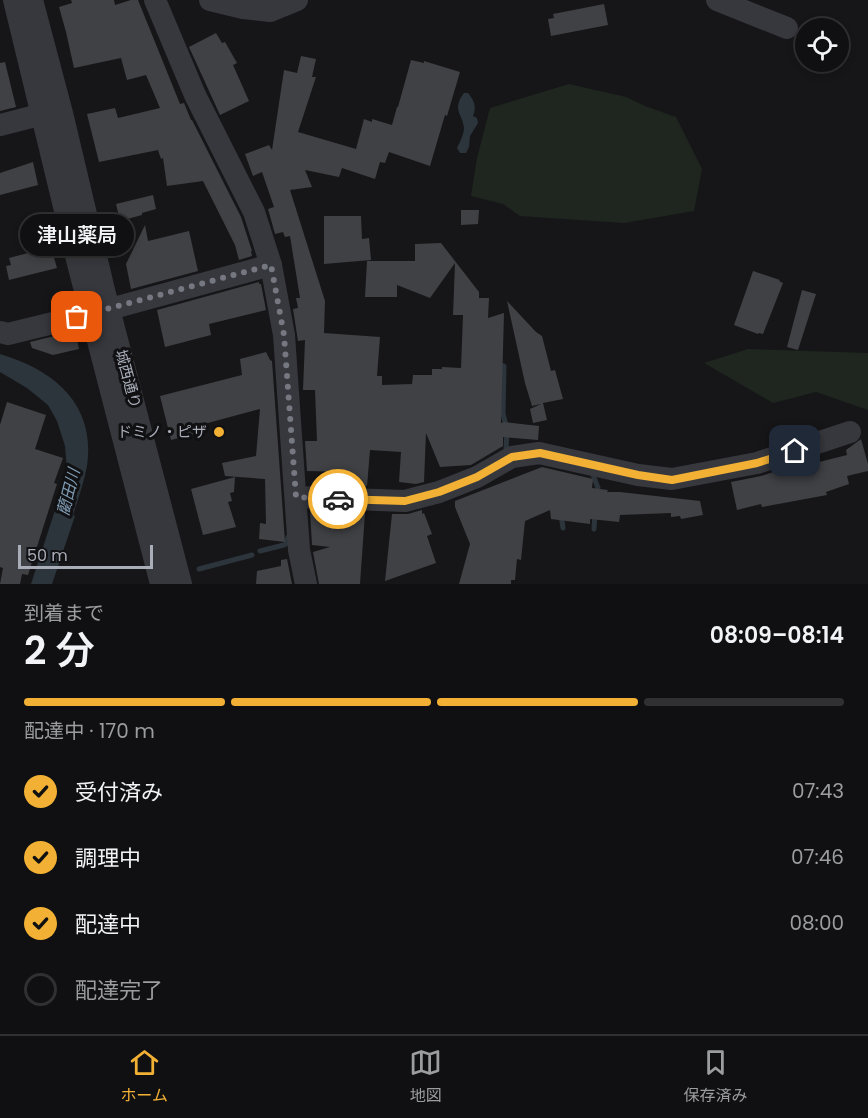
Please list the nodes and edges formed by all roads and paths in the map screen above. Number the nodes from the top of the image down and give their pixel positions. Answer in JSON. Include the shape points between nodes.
{"nodes":[{"id":1,"x":14,"y":0,"type":"edge"},
{"id":2,"x":32,"y":0,"type":"edge"},
{"id":3,"x":155,"y":0,"type":"edge"},
{"id":4,"x":210,"y":0,"type":"edge"},
{"id":5,"x":297,"y":0,"type":"edge"},
{"id":6,"x":717,"y":0,"type":"edge"},
{"id":7,"x":787,"y":27,"type":"dead end"},
{"id":8,"x":52,"y":114,"type":"junction"},
{"id":9,"x":0,"y":125,"type":"edge"},
{"id":10,"x":271,"y":265,"type":"junction"},
{"id":11,"x":101,"y":311,"type":"junction"},
{"id":12,"x":0,"y":332,"type":"edge"},
{"id":13,"x":850,"y":432,"type":"dead end"},
{"id":14,"x":296,"y":497,"type":"junction"},
{"id":15,"x":162,"y":584,"type":"edge"},
{"id":16,"x":181,"y":584,"type":"edge"},
{"id":17,"x":306,"y":584,"type":"edge"}],
"edges":[{"from":1,"to":8,"type":"street","name":"城西通り"},
{"from":2,"to":8,"type":"street","name":"城西通り"},
{"from":3,"to":10,"type":"street","via":[[195,95],[254,212]]},
{"from":4,"to":5,"type":"street","via":[[270,11]]},
{"from":6,"to":7,"type":"street"},
{"from":8,"to":9,"type":"street"},
{"from":8,"to":11,"type":"street","name":"城西通り","via":[[76,256]]},
{"from":10,"to":11,"type":"street"},
{"from":10,"to":14,"type":"street","via":[[284,335]]},
{"from":11,"to":12,"type":"street","via":[[8,334]]},
{"from":11,"to":15,"type":"street","name":"城西通り"},
{"from":11,"to":16,"type":"street","name":"城西通り"},
{"from":13,"to":14,"type":"street","via":[[757,463],[672,480],[540,453],[512,457],[477,477],[405,501]]},
{"from":14,"to":17,"type":"street","via":[[299,550]]}]}
